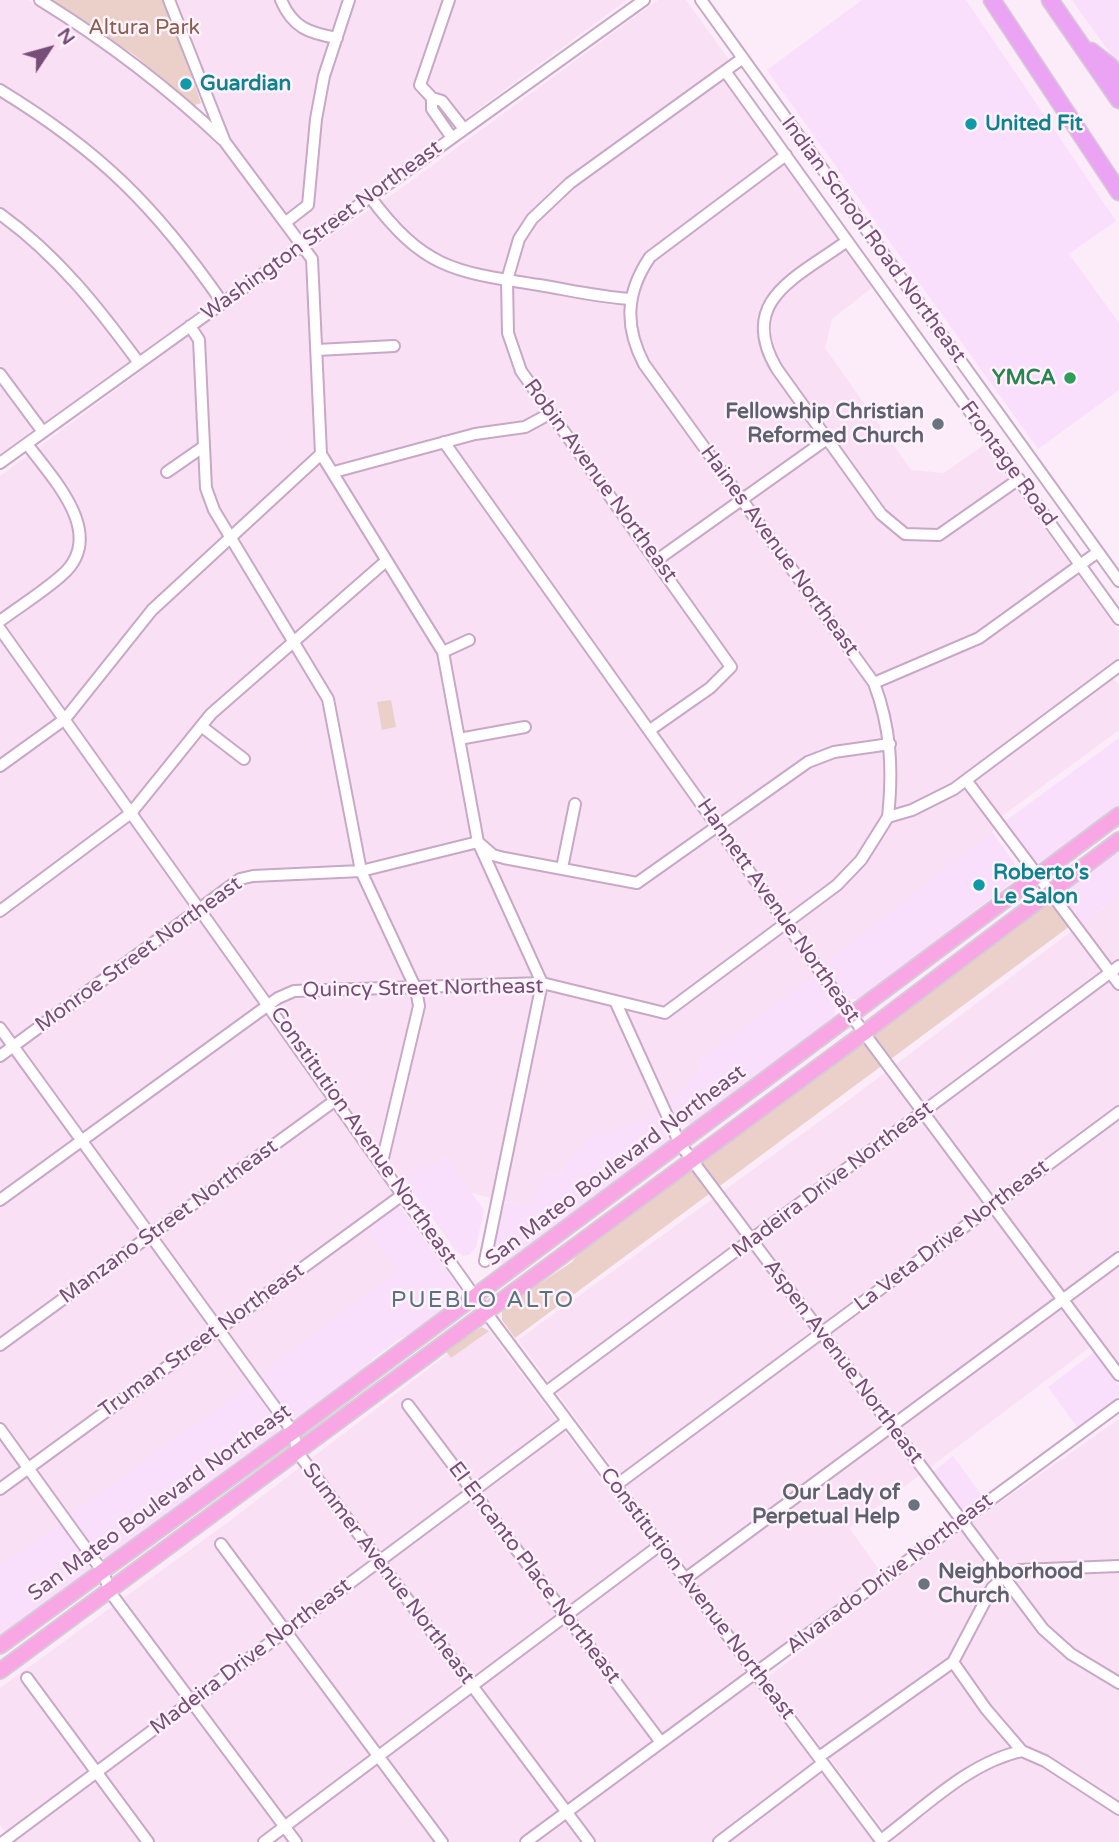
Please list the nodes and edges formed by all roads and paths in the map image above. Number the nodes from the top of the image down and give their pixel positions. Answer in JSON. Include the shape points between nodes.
{"nodes":[{"id":1,"x":40,"y":0,"type":"edge"},
{"id":2,"x":169,"y":0,"type":"edge"},
{"id":3,"x":281,"y":0,"type":"edge"},
{"id":4,"x":349,"y":0,"type":"edge"},
{"id":5,"x":449,"y":0,"type":"edge"},
{"id":6,"x":644,"y":0,"type":"edge"},
{"id":7,"x":701,"y":0,"type":"edge"},
{"id":8,"x":992,"y":0,"type":"edge"},
{"id":9,"x":1050,"y":0,"type":"edge"},
{"id":10,"x":337,"y":38,"type":"junction"},
{"id":11,"x":1080,"y":43,"type":"junction"},
{"id":12,"x":743,"y":58,"type":"junction"},
{"id":13,"x":725,"y":71,"type":"junction"},
{"id":14,"x":1119,"y":78,"type":"edge"},
{"id":15,"x":0,"y":90,"type":"edge"},
{"id":16,"x":432,"y":98,"type":"junction"},
{"id":17,"x":1119,"y":100,"type":"edge"},
{"id":18,"x":446,"y":105,"type":"junction"},
{"id":19,"x":435,"y":113,"type":"junction"},
{"id":20,"x":464,"y":129,"type":"junction"},
{"id":21,"x":452,"y":138,"type":"junction"},
{"id":22,"x":225,"y":142,"type":"junction"},
{"id":23,"x":786,"y":155,"type":"junction"},
{"id":24,"x":1094,"y":157,"type":"junction"},
{"id":25,"x":1119,"y":192,"type":"edge"},
{"id":26,"x":370,"y":197,"type":"junction"},
{"id":27,"x":1119,"y":203,"type":"edge"},
{"id":28,"x":0,"y":214,"type":"edge"},
{"id":29,"x":286,"y":222,"type":"junction"},
{"id":30,"x":847,"y":242,"type":"junction"},
{"id":31,"x":303,"y":245,"type":"junction"},
{"id":32,"x":507,"y":280,"type":"junction"},
{"id":33,"x":630,"y":299,"type":"junction"},
{"id":34,"x":222,"y":302,"type":"junction"},
{"id":35,"x":190,"y":326,"type":"junction"},
{"id":36,"x":394,"y":346,"type":"dead end"},
{"id":37,"x":317,"y":350,"type":"junction"},
{"id":38,"x":139,"y":363,"type":"junction"},
{"id":39,"x":0,"y":374,"type":"edge"},
{"id":40,"x":551,"y":413,"type":"junction"},
{"id":41,"x":43,"y":432,"type":"junction"},
{"id":42,"x":827,"y":439,"type":"junction"},
{"id":43,"x":444,"y":442,"type":"junction"},
{"id":44,"x":27,"y":444,"type":"junction"},
{"id":45,"x":203,"y":447,"type":"junction"},
{"id":46,"x":321,"y":454,"type":"junction"},
{"id":47,"x":0,"y":463,"type":"edge"},
{"id":48,"x":167,"y":471,"type":"dead end"},
{"id":49,"x":334,"y":471,"type":"junction"},
{"id":50,"x":1019,"y":479,"type":"junction"},
{"id":51,"x":741,"y":500,"type":"junction"},
{"id":52,"x":231,"y":537,"type":"junction"},
{"id":53,"x":1098,"y":552,"type":"junction"},
{"id":54,"x":656,"y":560,"type":"junction"},
{"id":55,"x":386,"y":561,"type":"junction"},
{"id":56,"x":1080,"y":564,"type":"junction"},
{"id":57,"x":1119,"y":581,"type":"edge"},
{"id":58,"x":1119,"y":619,"type":"edge"},
{"id":59,"x":0,"y":621,"type":"edge"},
{"id":60,"x":0,"y":628,"type":"edge"},
{"id":61,"x":293,"y":640,"type":"junction"},
{"id":62,"x":469,"y":640,"type":"dead end"},
{"id":63,"x":443,"y":652,"type":"junction"},
{"id":64,"x":1119,"y":666,"type":"edge"},
{"id":65,"x":874,"y":683,"type":"junction"},
{"id":66,"x":65,"y":719,"type":"junction"},
{"id":67,"x":201,"y":726,"type":"junction"},
{"id":68,"x":524,"y":726,"type":"dead end"},
{"id":69,"x":650,"y":730,"type":"junction"},
{"id":70,"x":459,"y":739,"type":"junction"},
{"id":71,"x":890,"y":744,"type":"junction"},
{"id":72,"x":244,"y":759,"type":"dead end"},
{"id":73,"x":0,"y":766,"type":"edge"},
{"id":74,"x":966,"y":780,"type":"junction"},
{"id":75,"x":575,"y":804,"type":"dead end"},
{"id":76,"x":131,"y":813,"type":"junction"},
{"id":77,"x":1119,"y":815,"type":"edge"},
{"id":78,"x":888,"y":817,"type":"junction"},
{"id":79,"x":718,"y":827,"type":"junction"},
{"id":80,"x":1119,"y":840,"type":"edge"},
{"id":81,"x":478,"y":842,"type":"junction"},
{"id":82,"x":562,"y":868,"type":"junction"},
{"id":83,"x":361,"y":871,"type":"junction"},
{"id":84,"x":1036,"y":876,"type":"junction"},
{"id":85,"x":1050,"y":891,"type":"junction"},
{"id":86,"x":200,"y":909,"type":"junction"},
{"id":87,"x":0,"y":911,"type":"edge"},
{"id":88,"x":785,"y":921,"type":"junction"},
{"id":89,"x":1115,"y":970,"type":"edge"},
{"id":90,"x":542,"y":983,"type":"junction"},
{"id":91,"x":1119,"y":984,"type":"edge"},
{"id":92,"x":416,"y":989,"type":"junction"},
{"id":93,"x":616,"y":1003,"type":"junction"},
{"id":94,"x":269,"y":1004,"type":"junction"},
{"id":95,"x":852,"y":1016,"type":"junction"},
{"id":96,"x":0,"y":1028,"type":"edge"},
{"id":97,"x":864,"y":1033,"type":"junction"},
{"id":98,"x":13,"y":1046,"type":"junction"},
{"id":99,"x":0,"y":1056,"type":"edge"},
{"id":100,"x":337,"y":1100,"type":"junction"},
{"id":101,"x":1119,"y":1112,"type":"edge"},
{"id":102,"x":922,"y":1113,"type":"junction"},
{"id":103,"x":81,"y":1142,"type":"junction"},
{"id":104,"x":680,"y":1144,"type":"junction"},
{"id":105,"x":692,"y":1160,"type":"junction"},
{"id":106,"x":382,"y":1162,"type":"junction"},
{"id":107,"x":405,"y":1193,"type":"junction"},
{"id":108,"x":0,"y":1200,"type":"edge"},
{"id":109,"x":993,"y":1206,"type":"junction"},
{"id":110,"x":150,"y":1237,"type":"junction"},
{"id":111,"x":751,"y":1241,"type":"junction"},
{"id":112,"x":1119,"y":1258,"type":"edge"},
{"id":113,"x":485,"y":1261,"type":"dead end"},
{"id":114,"x":475,"y":1297,"type":"junction"},
{"id":115,"x":1063,"y":1300,"type":"junction"},
{"id":116,"x":485,"y":1311,"type":"junction"},
{"id":117,"x":218,"y":1331,"type":"junction"},
{"id":118,"x":821,"y":1333,"type":"junction"},
{"id":119,"x":0,"y":1345,"type":"edge"},
{"id":120,"x":1119,"y":1375,"type":"edge"},
{"id":121,"x":546,"y":1392,"type":"junction"},
{"id":122,"x":408,"y":1405,"type":"dead end"},
{"id":123,"x":1119,"y":1405,"type":"edge"},
{"id":124,"x":567,"y":1421,"type":"junction"},
{"id":125,"x":891,"y":1428,"type":"junction"},
{"id":126,"x":0,"y":1429,"type":"edge"},
{"id":127,"x":293,"y":1432,"type":"junction"},
{"id":128,"x":298,"y":1453,"type":"junction"},
{"id":129,"x":29,"y":1469,"type":"junction"},
{"id":130,"x":615,"y":1486,"type":"junction"},
{"id":131,"x":0,"y":1489,"type":"edge"},
{"id":132,"x":473,"y":1491,"type":"junction"},
{"id":133,"x":961,"y":1521,"type":"junction"},
{"id":134,"x":221,"y":1544,"type":"dead end"},
{"id":135,"x":660,"y":1545,"type":"junction"},
{"id":136,"x":379,"y":1561,"type":"junction"},
{"id":137,"x":1119,"y":1566,"type":"edge"},
{"id":138,"x":103,"y":1572,"type":"junction"},
{"id":139,"x":1004,"y":1577,"type":"junction"},
{"id":140,"x":685,"y":1579,"type":"junction"},
{"id":141,"x":110,"y":1592,"type":"junction"},
{"id":142,"x":568,"y":1617,"type":"junction"},
{"id":143,"x":285,"y":1632,"type":"junction"},
{"id":144,"x":0,"y":1646,"type":"edge"},
{"id":145,"x":953,"y":1662,"type":"junction"},
{"id":146,"x":0,"y":1671,"type":"edge"},
{"id":147,"x":756,"y":1673,"type":"junction"},
{"id":148,"x":27,"y":1678,"type":"dead end"},
{"id":149,"x":1119,"y":1683,"type":"edge"},
{"id":150,"x":472,"y":1687,"type":"junction"},
{"id":151,"x":191,"y":1702,"type":"junction"},
{"id":152,"x":660,"y":1741,"type":"junction"},
{"id":153,"x":1022,"y":1751,"type":"junction"},
{"id":154,"x":377,"y":1756,"type":"junction"},
{"id":155,"x":821,"y":1760,"type":"junction"},
{"id":156,"x":96,"y":1772,"type":"junction"},
{"id":157,"x":1119,"y":1809,"type":"edge"},
{"id":158,"x":567,"y":1812,"type":"junction"},
{"id":159,"x":284,"y":1827,"type":"junction"},
{"id":160,"x":2,"y":1841,"type":"edge"},
{"id":161,"x":881,"y":1841,"type":"edge"},
{"id":162,"x":148,"y":1842,"type":"edge"},
{"id":163,"x":264,"y":1842,"type":"edge"},
{"id":164,"x":296,"y":1842,"type":"edge"},
{"id":165,"x":442,"y":1842,"type":"edge"},
{"id":166,"x":526,"y":1842,"type":"edge"},
{"id":167,"x":589,"y":1842,"type":"edge"},
{"id":168,"x":719,"y":1842,"type":"edge"}],
"edges":[{"from":1,"to":22,"type":"street","via":[[163,84]]},
{"from":2,"to":22,"type":"street"},
{"from":3,"to":10,"type":"street","via":[[302,30]]},
{"from":4,"to":10,"type":"street"},
{"from":5,"to":16,"type":"street","via":[[420,85]]},
{"from":6,"to":20,"type":"street","name":"Washington Street Northeast"},
{"from":7,"to":12,"type":"street","name":"Indian School Road Northeast"},
{"from":8,"to":24,"type":"highway"},
{"from":9,"to":11,"type":"highway"},
{"from":10,"to":29,"type":"street","via":[[316,118],[308,205]]},
{"from":11,"to":14,"type":"highway"},
{"from":11,"to":17,"type":"highway"},
{"from":12,"to":13,"type":"street","name":"Robin Avenue Northeast"},
{"from":12,"to":53,"type":"street","name":"Indian School Road Northeast"},
{"from":13,"to":23,"type":"street","name":"Frontage Road"},
{"from":13,"to":32,"type":"street","name":"Robin Avenue Northeast","via":[[550,198],[519,239]]},
{"from":15,"to":34,"type":"street","via":[[84,146],[141,197]]},
{"from":16,"to":18,"type":"street"},
{"from":16,"to":19,"type":"street"},
{"from":18,"to":19,"type":"street"},
{"from":18,"to":20,"type":"street"},
{"from":19,"to":21,"type":"street"},
{"from":20,"to":21,"type":"street","name":"Washington Street Northeast"},
{"from":21,"to":26,"type":"street","name":"Washington Street Northeast"},
{"from":22,"to":29,"type":"street"},
{"from":23,"to":30,"type":"street","name":"Frontage Road"},
{"from":23,"to":33,"type":"street","via":[[650,257],[637,276]]},
{"from":24,"to":25,"type":"highway"},
{"from":24,"to":27,"type":"highway"},
{"from":26,"to":31,"type":"street","name":"Washington Street Northeast"},
{"from":26,"to":32,"type":"street","via":[[395,231],[423,254],[455,270]]},
{"from":28,"to":38,"type":"street","via":[[83,289]]},
{"from":29,"to":31,"type":"street"},
{"from":30,"to":42,"type":"street","via":[[770,300],[761,332],[765,349]]},
{"from":30,"to":50,"type":"street","name":"Frontage Road"},
{"from":31,"to":34,"type":"street","name":"Washington Street Northeast"},
{"from":31,"to":37,"type":"street","via":[[312,259]]},
{"from":32,"to":33,"type":"street"},
{"from":32,"to":40,"type":"street","name":"Robin Avenue Northeast","via":[[506,314],[514,353]]},
{"from":33,"to":51,"type":"street","name":"Haines Avenue Northeast","via":[[635,346],[644,364]]},
{"from":34,"to":35,"type":"street","name":"Washington Street Northeast"},
{"from":35,"to":38,"type":"street","name":"Washington Street Northeast"},
{"from":35,"to":45,"type":"street","via":[[199,340]]},
{"from":36,"to":37,"type":"street"},
{"from":37,"to":46,"type":"street"},
{"from":38,"to":41,"type":"street","name":"Washington Street Northeast"},
{"from":39,"to":41,"type":"street"},
{"from":40,"to":43,"type":"street","via":[[525,428]]},
{"from":40,"to":54,"type":"street","name":"Robin Avenue Northeast"},
{"from":41,"to":44,"type":"street","name":"Washington Street Northeast"},
{"from":42,"to":50,"type":"street","via":[[889,523],[905,534],[939,535]]},
{"from":42,"to":51,"type":"street"},
{"from":43,"to":49,"type":"street"},
{"from":43,"to":69,"type":"street","name":"Hannett Avenue Northeast"},
{"from":44,"to":47,"type":"street","name":"Washington Street Northeast"},
{"from":44,"to":59,"type":"street","via":[[76,515],[80,544],[63,575]]},
{"from":45,"to":48,"type":"street"},
{"from":45,"to":52,"type":"street","via":[[206,488]]},
{"from":46,"to":49,"type":"street"},
{"from":46,"to":52,"type":"street"},
{"from":49,"to":55,"type":"street"},
{"from":50,"to":56,"type":"street","name":"Frontage Road"},
{"from":51,"to":54,"type":"street"},
{"from":51,"to":65,"type":"street","name":"Haines Avenue Northeast"},
{"from":52,"to":61,"type":"street"},
{"from":52,"to":66,"type":"street","via":[[152,610]]},
{"from":53,"to":56,"type":"street"},
{"from":53,"to":57,"type":"street","name":"Indian School Road Northeast"},
{"from":54,"to":69,"type":"street","name":"Robin Avenue Northeast","via":[[731,667],[710,688]]},
{"from":55,"to":61,"type":"street"},
{"from":55,"to":63,"type":"street"},
{"from":56,"to":58,"type":"street","name":"Frontage Road"},
{"from":56,"to":65,"type":"street","via":[[979,638]]},
{"from":60,"to":66,"type":"street","name":"Constitution Avenue Northeast"},
{"from":61,"to":67,"type":"street"},
{"from":61,"to":83,"type":"street","via":[[328,699]]},
{"from":62,"to":63,"type":"street"},
{"from":63,"to":70,"type":"street"},
{"from":64,"to":74,"type":"street"},
{"from":65,"to":71,"type":"street","name":"Haines Avenue Northeast"},
{"from":66,"to":73,"type":"street"},
{"from":66,"to":76,"type":"street","name":"Constitution Avenue Northeast"},
{"from":67,"to":72,"type":"street"},
{"from":67,"to":76,"type":"street"},
{"from":68,"to":70,"type":"street"},
{"from":69,"to":79,"type":"street","name":"Hannett Avenue Northeast"},
{"from":70,"to":81,"type":"street"},
{"from":71,"to":78,"type":"street","name":"Haines Avenue Northeast"},
{"from":71,"to":79,"type":"street","via":[[834,752],[808,762]]},
{"from":74,"to":78,"type":"street","via":[[915,809]]},
{"from":74,"to":84,"type":"street"},
{"from":75,"to":82,"type":"street"},
{"from":76,"to":86,"type":"street","name":"Constitution Avenue Northeast"},
{"from":76,"to":87,"type":"street"},
{"from":77,"to":84,"type":"main road","name":"San Mateo Boulevard Northeast"},
{"from":78,"to":88,"type":"street","via":[[837,885]]},
{"from":79,"to":82,"type":"street","via":[[637,883]]},
{"from":79,"to":88,"type":"street","name":"Hannett Avenue Northeast"},
{"from":80,"to":85,"type":"main road","name":"San Mateo Boulevard Northeast"},
{"from":81,"to":82,"type":"street","via":[[494,855]]},
{"from":81,"to":83,"type":"street","name":"Monroe Street Northeast"},
{"from":81,"to":90,"type":"street"},
{"from":83,"to":86,"type":"street","name":"Monroe Street Northeast","via":[[240,879]]},
{"from":83,"to":92,"type":"street"},
{"from":84,"to":85,"type":"street"},
{"from":84,"to":95,"type":"main road","name":"San Mateo Boulevard Northeast"},
{"from":85,"to":89,"type":"street"},
{"from":85,"to":97,"type":"main road","name":"San Mateo Boulevard Northeast"},
{"from":86,"to":94,"type":"street","name":"Constitution Avenue Northeast"},
{"from":86,"to":98,"type":"street","name":"Monroe Street Northeast"},
{"from":88,"to":93,"type":"street","via":[[665,1013]]},
{"from":88,"to":95,"type":"street","name":"Hannett Avenue Northeast"},
{"from":89,"to":91,"type":"street"},
{"from":89,"to":102,"type":"street","name":"Madeira Drive Northeast"},
{"from":90,"to":92,"type":"street","name":"Quincy Street Northeast"},
{"from":90,"to":93,"type":"street","name":"Quincy Street Northeast"},
{"from":90,"to":113,"type":"street"},
{"from":92,"to":94,"type":"street","name":"Quincy Street Northeast","via":[[294,991]]},
{"from":92,"to":106,"type":"street","via":[[419,1006]]},
{"from":93,"to":104,"type":"street","name":"Aspen Avenue Northeast"},
{"from":94,"to":100,"type":"street","name":"Constitution Avenue Northeast"},
{"from":94,"to":103,"type":"street","name":"Quincy Street Northeast"},
{"from":95,"to":97,"type":"street","name":"Hannett Avenue Northeast"},
{"from":95,"to":104,"type":"main road","name":"San Mateo Boulevard Northeast"},
{"from":96,"to":98,"type":"street","name":"Summer Avenue Northeast"},
{"from":97,"to":102,"type":"street","name":"Hannett Avenue Northeast"},
{"from":97,"to":105,"type":"main road","name":"San Mateo Boulevard Northeast"},
{"from":98,"to":99,"type":"street","name":"Monroe Street Northeast"},
{"from":98,"to":103,"type":"street","name":"Summer Avenue Northeast"},
{"from":100,"to":106,"type":"street","name":"Constitution Avenue Northeast"},
{"from":100,"to":110,"type":"street","name":"Manzano Street Northeast"},
{"from":101,"to":109,"type":"street","name":"La Veta Drive Northeast"},
{"from":102,"to":109,"type":"street","name":"Hannett Avenue Northeast"},
{"from":102,"to":111,"type":"street","name":"Madeira Drive Northeast"},
{"from":103,"to":108,"type":"street","name":"Quincy Street Northeast"},
{"from":103,"to":110,"type":"street","name":"Summer Avenue Northeast"},
{"from":104,"to":105,"type":"street","name":"Aspen Avenue Northeast"},
{"from":104,"to":114,"type":"main road","name":"San Mateo Boulevard Northeast"},
{"from":105,"to":111,"type":"street","name":"Aspen Avenue Northeast"},
{"from":105,"to":116,"type":"main road","name":"San Mateo Boulevard Northeast"},
{"from":106,"to":107,"type":"street","name":"Constitution Avenue Northeast"},
{"from":107,"to":114,"type":"street","name":"Constitution Avenue Northeast"},
{"from":107,"to":117,"type":"street","name":"Truman Street Northeast"},
{"from":109,"to":115,"type":"street","name":"Hannett Avenue Northeast"},
{"from":109,"to":118,"type":"street","name":"La Veta Drive Northeast"},
{"from":110,"to":117,"type":"street","name":"Summer Avenue Northeast"},
{"from":110,"to":119,"type":"street","name":"Manzano Street Northeast"},
{"from":111,"to":118,"type":"street","name":"Aspen Avenue Northeast"},
{"from":111,"to":121,"type":"street","name":"Madeira Drive Northeast"},
{"from":112,"to":115,"type":"street"},
{"from":114,"to":116,"type":"street","name":"Constitution Avenue Northeast"},
{"from":114,"to":127,"type":"main road","name":"San Mateo Boulevard Northeast"},
{"from":115,"to":120,"type":"street","name":"Hannett Avenue Northeast"},
{"from":115,"to":125,"type":"street"},
{"from":116,"to":121,"type":"street","name":"Constitution Avenue Northeast"},
{"from":116,"to":128,"type":"main road","name":"San Mateo Boulevard Northeast"},
{"from":117,"to":127,"type":"street","name":"Summer Avenue Northeast"},
{"from":117,"to":129,"type":"street","name":"Truman Street Northeast"},
{"from":118,"to":125,"type":"street","name":"Aspen Avenue Northeast"},
{"from":118,"to":130,"type":"street","name":"La Veta Drive Northeast"},
{"from":121,"to":124,"type":"street","name":"Constitution Avenue Northeast"},
{"from":122,"to":132,"type":"street","name":"El Encanto Place Northeast"},
{"from":123,"to":133,"type":"street","name":"Alvarado Drive Northeast"},
{"from":124,"to":130,"type":"street","name":"Constitution Avenue Northeast"},
{"from":124,"to":132,"type":"street","name":"Madeira Drive Northeast"},
{"from":125,"to":133,"type":"street","name":"Aspen Avenue Northeast"},
{"from":125,"to":140,"type":"street"},
{"from":126,"to":129,"type":"street"},
{"from":127,"to":128,"type":"street","name":"Summer Avenue Northeast"},
{"from":127,"to":138,"type":"main road","name":"San Mateo Boulevard Northeast"},
{"from":128,"to":136,"type":"street","name":"Summer Avenue Northeast"},
{"from":128,"to":141,"type":"main road","name":"San Mateo Boulevard Northeast"},
{"from":129,"to":131,"type":"street","name":"Truman Street Northeast"},
{"from":129,"to":138,"type":"street"},
{"from":130,"to":135,"type":"street","name":"Constitution Avenue Northeast"},
{"from":132,"to":136,"type":"street","name":"Madeira Drive Northeast"},
{"from":132,"to":142,"type":"street","name":"El Encanto Place Northeast"},
{"from":133,"to":139,"type":"street","name":"Aspen Avenue Northeast"},
{"from":133,"to":147,"type":"street","name":"Alvarado Drive Northeast"},
{"from":134,"to":143,"type":"street"},
{"from":135,"to":140,"type":"street","name":"Constitution Avenue Northeast"},
{"from":135,"to":142,"type":"street"},
{"from":136,"to":143,"type":"street","name":"Madeira Drive Northeast"},
{"from":136,"to":150,"type":"street","name":"Summer Avenue Northeast"},
{"from":137,"to":139,"type":"street","via":[[1020,1570]]},
{"from":138,"to":141,"type":"street"},
{"from":138,"to":144,"type":"main road","name":"San Mateo Boulevard Northeast"},
{"from":139,"to":145,"type":"street","via":[[992,1588]]},
{"from":139,"to":149,"type":"street","name":"Aspen Avenue Northeast","via":[[1054,1640]]},
{"from":140,"to":147,"type":"street","name":"Constitution Avenue Northeast"},
{"from":141,"to":146,"type":"main road","name":"San Mateo Boulevard Northeast"},
{"from":141,"to":151,"type":"street"},
{"from":142,"to":150,"type":"street"},
{"from":142,"to":152,"type":"street","name":"El Encanto Place Northeast"},
{"from":143,"to":151,"type":"street","name":"Madeira Drive Northeast"},
{"from":143,"to":154,"type":"street"},
{"from":145,"to":153,"type":"street"},
{"from":145,"to":155,"type":"street"},
{"from":147,"to":152,"type":"street","name":"Alvarado Drive Northeast"},
{"from":147,"to":155,"type":"street","name":"Constitution Avenue Northeast"},
{"from":148,"to":156,"type":"street"},
{"from":150,"to":154,"type":"street"},
{"from":150,"to":158,"type":"street","name":"Summer Avenue Northeast"},
{"from":151,"to":156,"type":"street","name":"Madeira Drive Northeast"},
{"from":151,"to":159,"type":"street"},
{"from":152,"to":158,"type":"street","name":"Alvarado Drive Northeast"},
{"from":153,"to":157,"type":"street"},
{"from":153,"to":161,"type":"street","via":[[989,1761]]},
{"from":154,"to":159,"type":"street"},
{"from":154,"to":165,"type":"street"},
{"from":155,"to":161,"type":"street","name":"Constitution Avenue Northeast"},
{"from":155,"to":168,"type":"street"},
{"from":156,"to":160,"type":"street","name":"Madeira Drive Northeast"},
{"from":156,"to":162,"type":"street"},
{"from":158,"to":166,"type":"street","name":"Alvarado Drive Northeast"},
{"from":158,"to":167,"type":"street","name":"Summer Avenue Northeast"},
{"from":159,"to":163,"type":"street"},
{"from":159,"to":164,"type":"street"}]}
